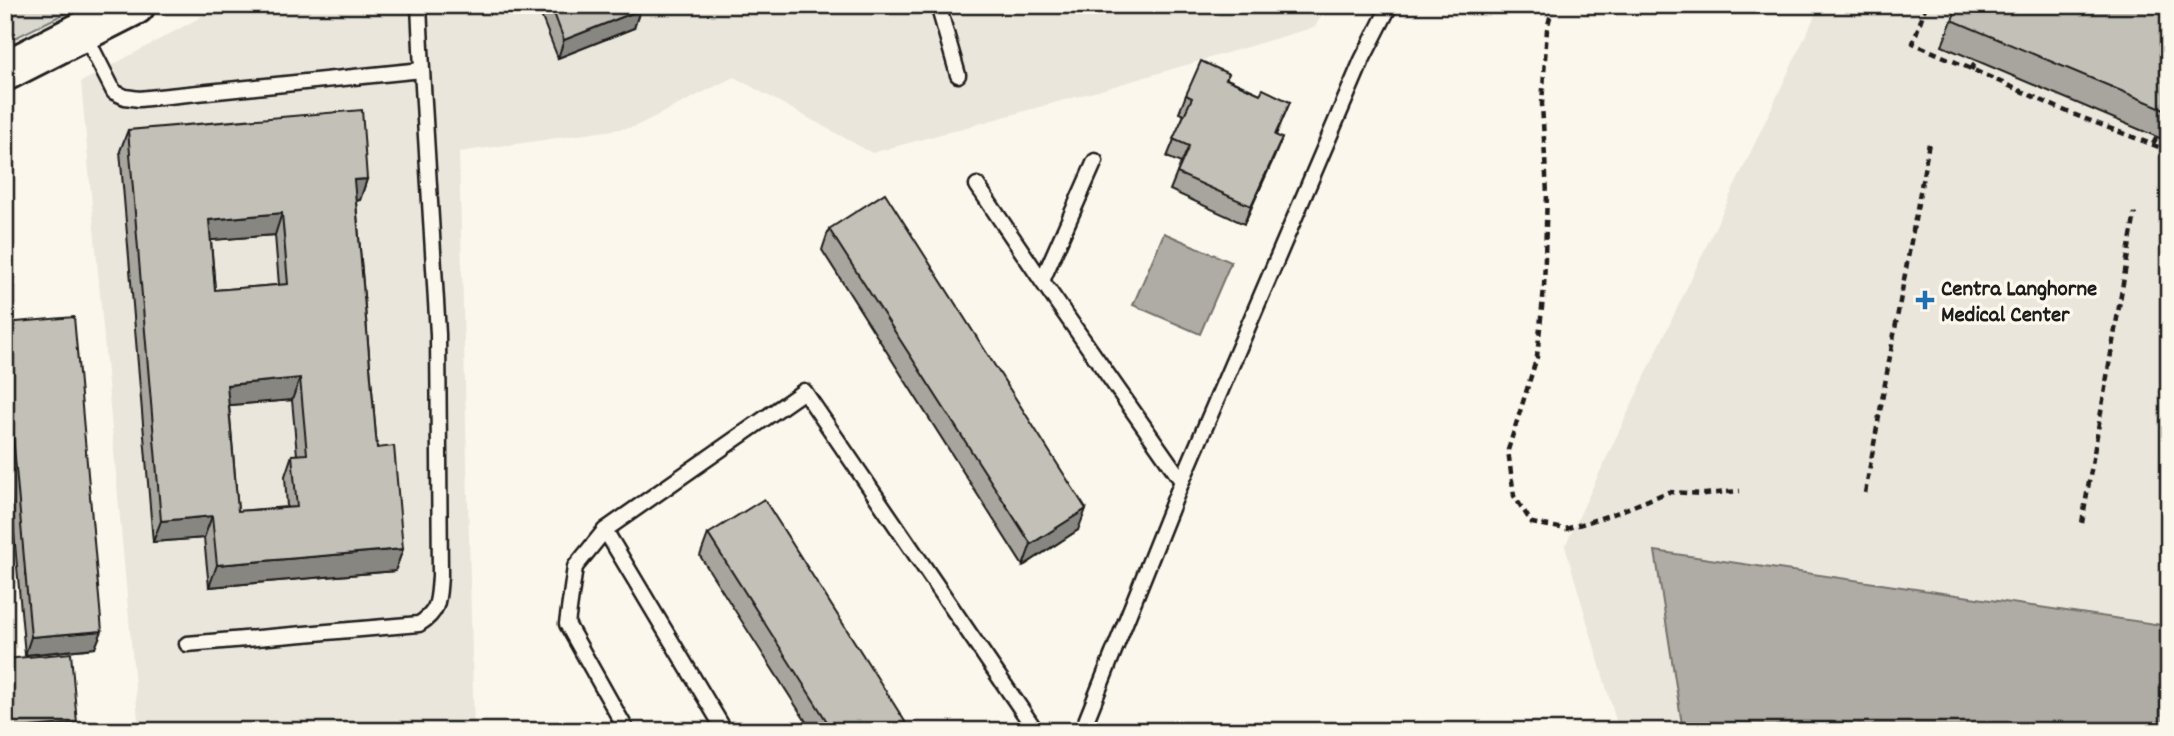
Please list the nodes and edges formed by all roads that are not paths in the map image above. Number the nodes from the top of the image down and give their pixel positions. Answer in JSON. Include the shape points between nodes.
{"nodes":[{"id":1,"x":135,"y":5,"type":"edge"},
{"id":2,"x":418,"y":5,"type":"edge"},
{"id":3,"x":938,"y":5,"type":"edge"},
{"id":4,"x":1390,"y":5,"type":"edge"},
{"id":5,"x":83,"y":31,"type":"junction"},
{"id":6,"x":422,"y":70,"type":"junction"},
{"id":7,"x":5,"y":71,"type":"edge"},
{"id":8,"x":958,"y":75,"type":"dead end"},
{"id":9,"x":1096,"y":161,"type":"dead end"},
{"id":10,"x":977,"y":185,"type":"dead end"},
{"id":11,"x":1042,"y":281,"type":"junction"},
{"id":12,"x":1182,"y":481,"type":"junction"},
{"id":13,"x":605,"y":530,"type":"junction"},
{"id":14,"x":187,"y":644,"type":"dead end"},
{"id":15,"x":627,"y":731,"type":"edge"},
{"id":16,"x":725,"y":731,"type":"edge"},
{"id":17,"x":1036,"y":731,"type":"edge"},
{"id":18,"x":1082,"y":731,"type":"edge"}],
"edges":[{"from":1,"to":5,"type":"main road"},
{"from":2,"to":6,"type":"lane"},
{"from":3,"to":8,"type":"lane"},
{"from":4,"to":12,"type":"lane"},
{"from":5,"to":6,"type":"lane","via":[[114,92],[139,99]]},
{"from":5,"to":7,"type":"main road"},
{"from":6,"to":14,"type":"lane","via":[[438,334],[438,602],[432,616],[419,624]]},
{"from":9,"to":11,"type":"lane"},
{"from":10,"to":11,"type":"lane"},
{"from":11,"to":12,"type":"lane"},
{"from":12,"to":18,"type":"lane"},
{"from":13,"to":15,"type":"lane","via":[[575,567],[567,624]]},
{"from":13,"to":16,"type":"lane"},
{"from":13,"to":17,"type":"lane","via":[[804,391]]}]}
